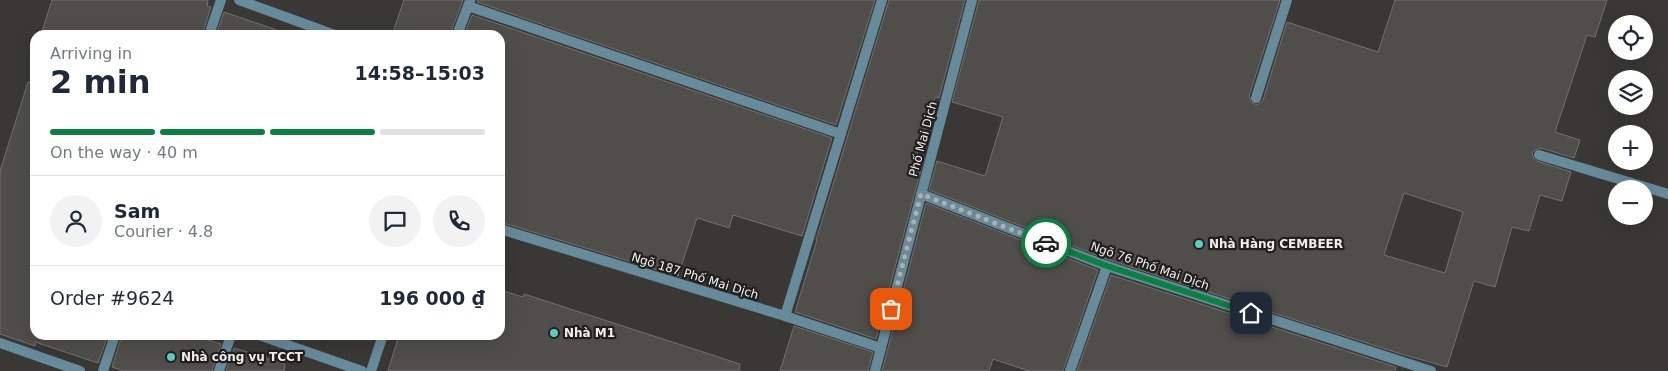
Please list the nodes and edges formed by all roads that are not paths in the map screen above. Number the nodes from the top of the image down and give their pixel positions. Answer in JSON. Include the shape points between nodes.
{"nodes":[{"id":1,"x":220,"y":0,"type":"edge"},
{"id":2,"x":239,"y":0,"type":"edge"},
{"id":3,"x":882,"y":0,"type":"edge"},
{"id":4,"x":972,"y":0,"type":"edge"},
{"id":5,"x":1287,"y":0,"type":"edge"},
{"id":6,"x":469,"y":3,"type":"edge"},
{"id":7,"x":211,"y":30,"type":"edge"},
{"id":8,"x":321,"y":30,"type":"edge"},
{"id":9,"x":459,"y":30,"type":"edge"},
{"id":10,"x":1256,"y":98,"type":"dead end"},
{"id":11,"x":841,"y":134,"type":"junction"},
{"id":12,"x":1539,"y":155,"type":"dead end"},
{"id":13,"x":921,"y":194,"type":"junction"},
{"id":14,"x":1668,"y":194,"type":"edge"},
{"id":15,"x":505,"y":231,"type":"edge"},
{"id":16,"x":1107,"y":266,"type":"junction"},
{"id":17,"x":785,"y":316,"type":"junction"},
{"id":18,"x":113,"y":340,"type":"edge"},
{"id":19,"x":229,"y":340,"type":"edge"},
{"id":20,"x":272,"y":340,"type":"edge"},
{"id":21,"x":381,"y":340,"type":"edge"},
{"id":22,"x":0,"y":343,"type":"edge"},
{"id":23,"x":882,"y":348,"type":"junction"},
{"id":24,"x":77,"y":370,"type":"edge"},
{"id":25,"x":103,"y":371,"type":"edge"},
{"id":26,"x":219,"y":371,"type":"edge"},
{"id":27,"x":362,"y":371,"type":"edge"},
{"id":28,"x":371,"y":371,"type":"edge"},
{"id":29,"x":875,"y":371,"type":"edge"},
{"id":30,"x":1070,"y":371,"type":"edge"},
{"id":31,"x":1431,"y":371,"type":"edge"}],
"edges":[{"from":1,"to":7,"type":"street"},
{"from":2,"to":8,"type":"street"},
{"from":3,"to":11,"type":"street"},
{"from":4,"to":13,"type":"street","name":"Phố Mai Dịch"},
{"from":5,"to":10,"type":"street"},
{"from":6,"to":9,"type":"street"},
{"from":6,"to":11,"type":"street"},
{"from":11,"to":17,"type":"street"},
{"from":12,"to":14,"type":"street"},
{"from":13,"to":16,"type":"street","name":"Ngõ 76 Phố Mai Dịch"},
{"from":13,"to":23,"type":"street","name":"Phố Mai Dịch"},
{"from":15,"to":17,"type":"street","name":"Ngõ 187 Phố Mai Dịch"},
{"from":16,"to":30,"type":"street"},
{"from":16,"to":31,"type":"street","name":"Ngõ 76 Phố Mai Dịch"},
{"from":17,"to":23,"type":"street","name":"Ngõ 187 Phố Mai Dịch"},
{"from":18,"to":25,"type":"street"},
{"from":19,"to":26,"type":"street"},
{"from":20,"to":27,"type":"street"},
{"from":21,"to":28,"type":"street"},
{"from":22,"to":24,"type":"street"},
{"from":23,"to":29,"type":"street","name":"Phố Mai Dịch"}]}
